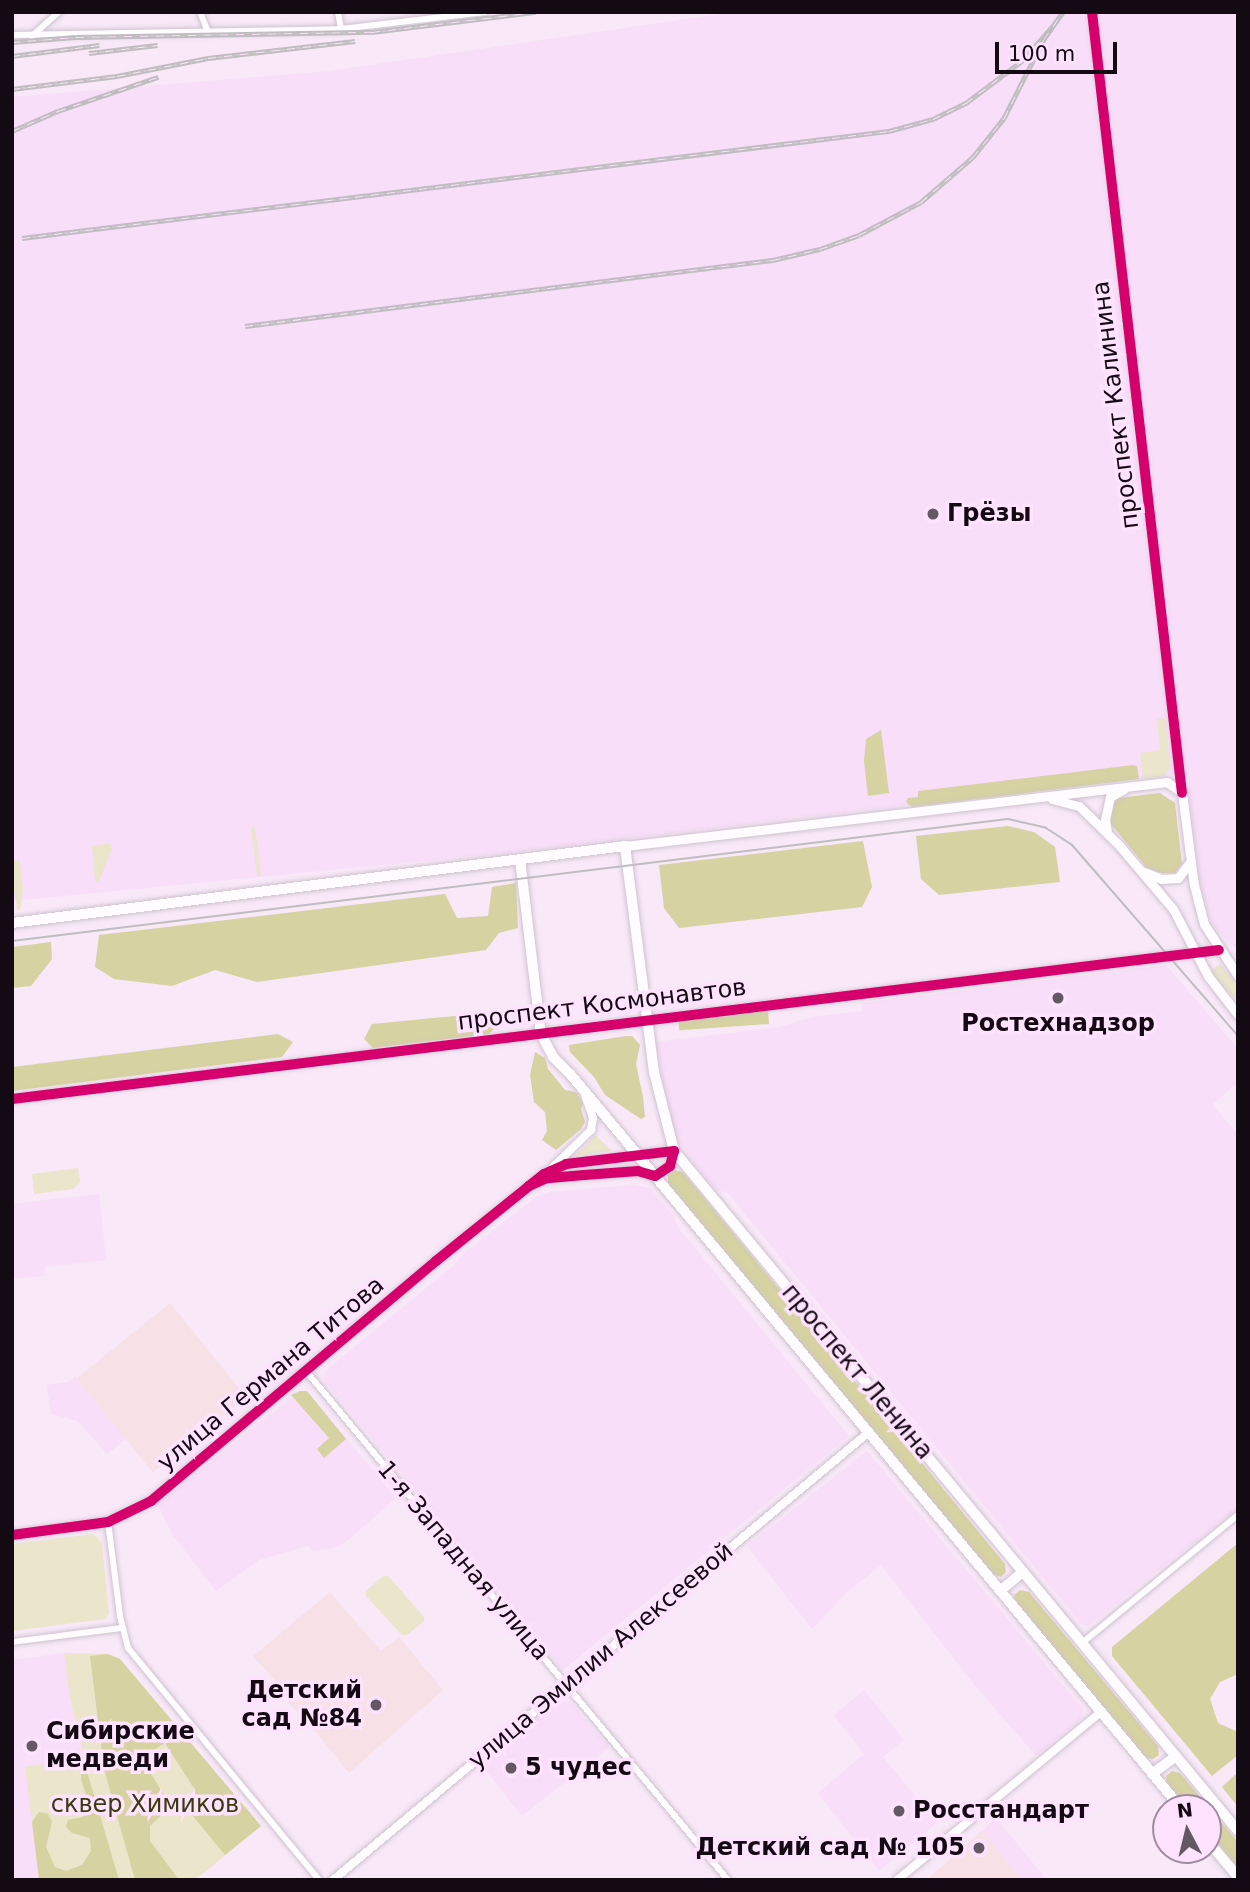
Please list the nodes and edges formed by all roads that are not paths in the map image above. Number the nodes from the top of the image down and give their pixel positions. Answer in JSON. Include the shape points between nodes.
{"nodes":[{"id":1,"x":59,"y":12,"type":"edge"},
{"id":2,"x":200,"y":12,"type":"edge"},
{"id":3,"x":338,"y":12,"type":"edge"},
{"id":4,"x":485,"y":12,"type":"edge"},
{"id":5,"x":1092,"y":12,"type":"edge"},
{"id":6,"x":341,"y":29,"type":"junction"},
{"id":7,"x":208,"y":32,"type":"junction"},
{"id":8,"x":12,"y":35,"type":"edge"},
{"id":9,"x":32,"y":36,"type":"junction"},
{"id":10,"x":1129,"y":786,"type":"junction"},
{"id":11,"x":1182,"y":793,"type":"junction"},
{"id":12,"x":1026,"y":798,"type":"junction"},
{"id":13,"x":1107,"y":832,"type":"junction"},
{"id":14,"x":625,"y":846,"type":"junction"},
{"id":15,"x":520,"y":859,"type":"junction"},
{"id":16,"x":1191,"y":861,"type":"junction"},
{"id":17,"x":1140,"y":869,"type":"junction"},
{"id":18,"x":12,"y":923,"type":"edge"},
{"id":19,"x":1219,"y":950,"type":"junction"},
{"id":20,"x":1196,"y":953,"type":"junction"},
{"id":21,"x":1238,"y":976,"type":"edge"},
{"id":22,"x":1238,"y":1016,"type":"edge"},
{"id":23,"x":648,"y":1020,"type":"junction"},
{"id":24,"x":541,"y":1034,"type":"junction"},
{"id":25,"x":583,"y":1089,"type":"junction"},
{"id":26,"x":12,"y":1099,"type":"edge"},
{"id":27,"x":674,"y":1151,"type":"junction"},
{"id":28,"x":636,"y":1154,"type":"junction"},
{"id":29,"x":544,"y":1174,"type":"junction"},
{"id":30,"x":655,"y":1176,"type":"junction"},
{"id":31,"x":529,"y":1186,"type":"junction"},
{"id":32,"x":306,"y":1371,"type":"junction"},
{"id":33,"x":869,"y":1432,"type":"junction"},
{"id":34,"x":1238,"y":1515,"type":"edge"},
{"id":35,"x":107,"y":1522,"type":"junction"},
{"id":36,"x":12,"y":1535,"type":"edge"},
{"id":37,"x":1023,"y":1572,"type":"junction"},
{"id":38,"x":1000,"y":1591,"type":"junction"},
{"id":39,"x":122,"y":1628,"type":"junction"},
{"id":40,"x":12,"y":1642,"type":"edge"},
{"id":41,"x":1082,"y":1643,"type":"junction"},
{"id":42,"x":565,"y":1685,"type":"junction"},
{"id":43,"x":1101,"y":1712,"type":"junction"},
{"id":44,"x":1176,"y":1756,"type":"junction"},
{"id":45,"x":1152,"y":1774,"type":"junction"},
{"id":46,"x":1169,"y":1794,"type":"edge"},
{"id":47,"x":1238,"y":1831,"type":"edge"},
{"id":48,"x":1222,"y":1858,"type":"edge"},
{"id":49,"x":1238,"y":1877,"type":"edge"},
{"id":50,"x":319,"y":1880,"type":"edge"},
{"id":51,"x":333,"y":1880,"type":"edge"},
{"id":52,"x":728,"y":1880,"type":"edge"},
{"id":53,"x":897,"y":1880,"type":"edge"}],
"edges":[{"from":1,"to":9,"type":"street"},
{"from":2,"to":7,"type":"street"},
{"from":3,"to":6,"type":"street"},
{"from":4,"to":6,"type":"street"},
{"from":5,"to":11,"type":"street","name":"проспект Калинина"},
{"from":6,"to":7,"type":"street"},
{"from":7,"to":9,"type":"street"},
{"from":8,"to":9,"type":"street"},
{"from":10,"to":11,"type":"main road","via":[[1167,782]]},
{"from":10,"to":12,"type":"main road"},
{"from":10,"to":13,"type":"main road","via":[[1110,797]]},
{"from":11,"to":16,"type":"main road","name":"проспект Калинина"},
{"from":12,"to":13,"type":"main road","via":[[1079,806]]},
{"from":12,"to":14,"type":"main road"},
{"from":13,"to":17,"type":"main road"},
{"from":14,"to":15,"type":"main road"},
{"from":14,"to":23,"type":"main road","name":"проспект Ленина"},
{"from":15,"to":18,"type":"main road"},
{"from":15,"to":24,"type":"main road","name":"проспект Ленина"},
{"from":16,"to":17,"type":"main road","via":[[1184,873],[1170,880]]},
{"from":16,"to":19,"type":"main road","name":"проспект Калинина","via":[[1198,906]]},
{"from":17,"to":20,"type":"main road","via":[[1181,920]]},
{"from":19,"to":20,"type":"street","name":"проспект Космонавтов"},
{"from":19,"to":21,"type":"main road","name":"проспект Калинина"},
{"from":20,"to":22,"type":"main road"},
{"from":20,"to":23,"type":"street","name":"проспект Космонавтов"},
{"from":23,"to":24,"type":"street","name":"проспект Космонавтов"},
{"from":23,"to":27,"type":"main road","name":"проспект Ленина","via":[[661,1105]]},
{"from":24,"to":25,"type":"main road","name":"проспект Ленина","via":[[553,1057]]},
{"from":24,"to":26,"type":"street","name":"проспект Космонавтов"},
{"from":25,"to":28,"type":"main road","name":"проспект Ленина"},
{"from":25,"to":29,"type":"street","via":[[593,1118],[591,1130]]},
{"from":27,"to":28,"type":"street"},
{"from":27,"to":30,"type":"street","via":[[670,1166]]},
{"from":27,"to":37,"type":"main road","name":"проспект Ленина"},
{"from":28,"to":29,"type":"street","via":[[566,1164]]},
{"from":28,"to":30,"type":"main road","name":"проспект Ленина"},
{"from":29,"to":31,"type":"street","name":"улица Германа Титова"},
{"from":30,"to":31,"type":"street","via":[[625,1172],[547,1178]]},
{"from":30,"to":33,"type":"main road","name":"проспект Ленина"},
{"from":31,"to":32,"type":"street","name":"улица Германа Титова"},
{"from":32,"to":35,"type":"street","name":"улица Германа Титова","via":[[151,1502]]},
{"from":32,"to":42,"type":"street","name":"1-я Западная улица"},
{"from":33,"to":38,"type":"main road","name":"проспект Ленина"},
{"from":33,"to":42,"type":"street","name":"улица Эмилии Алексеевой"},
{"from":34,"to":41,"type":"street"},
{"from":35,"to":36,"type":"street","name":"улица Германа Титова"},
{"from":35,"to":39,"type":"street"},
{"from":37,"to":38,"type":"main road"},
{"from":37,"to":41,"type":"main road","name":"проспект Ленина"},
{"from":38,"to":43,"type":"main road","name":"проспект Ленина"},
{"from":39,"to":40,"type":"street"},
{"from":39,"to":50,"type":"street","via":[[135,1659]]},
{"from":41,"to":44,"type":"main road","name":"проспект Ленина"},
{"from":42,"to":51,"type":"street","name":"улица Эмилии Алексеевой"},
{"from":42,"to":52,"type":"street","name":"1-я Западная улица"},
{"from":43,"to":45,"type":"main road","name":"проспект Ленина"},
{"from":43,"to":53,"type":"street"},
{"from":44,"to":45,"type":"main road"},
{"from":44,"to":47,"type":"main road","name":"проспект Ленина"},
{"from":45,"to":46,"type":"main road","name":"проспект Ленина"},
{"from":48,"to":49,"type":"main road"}]}
